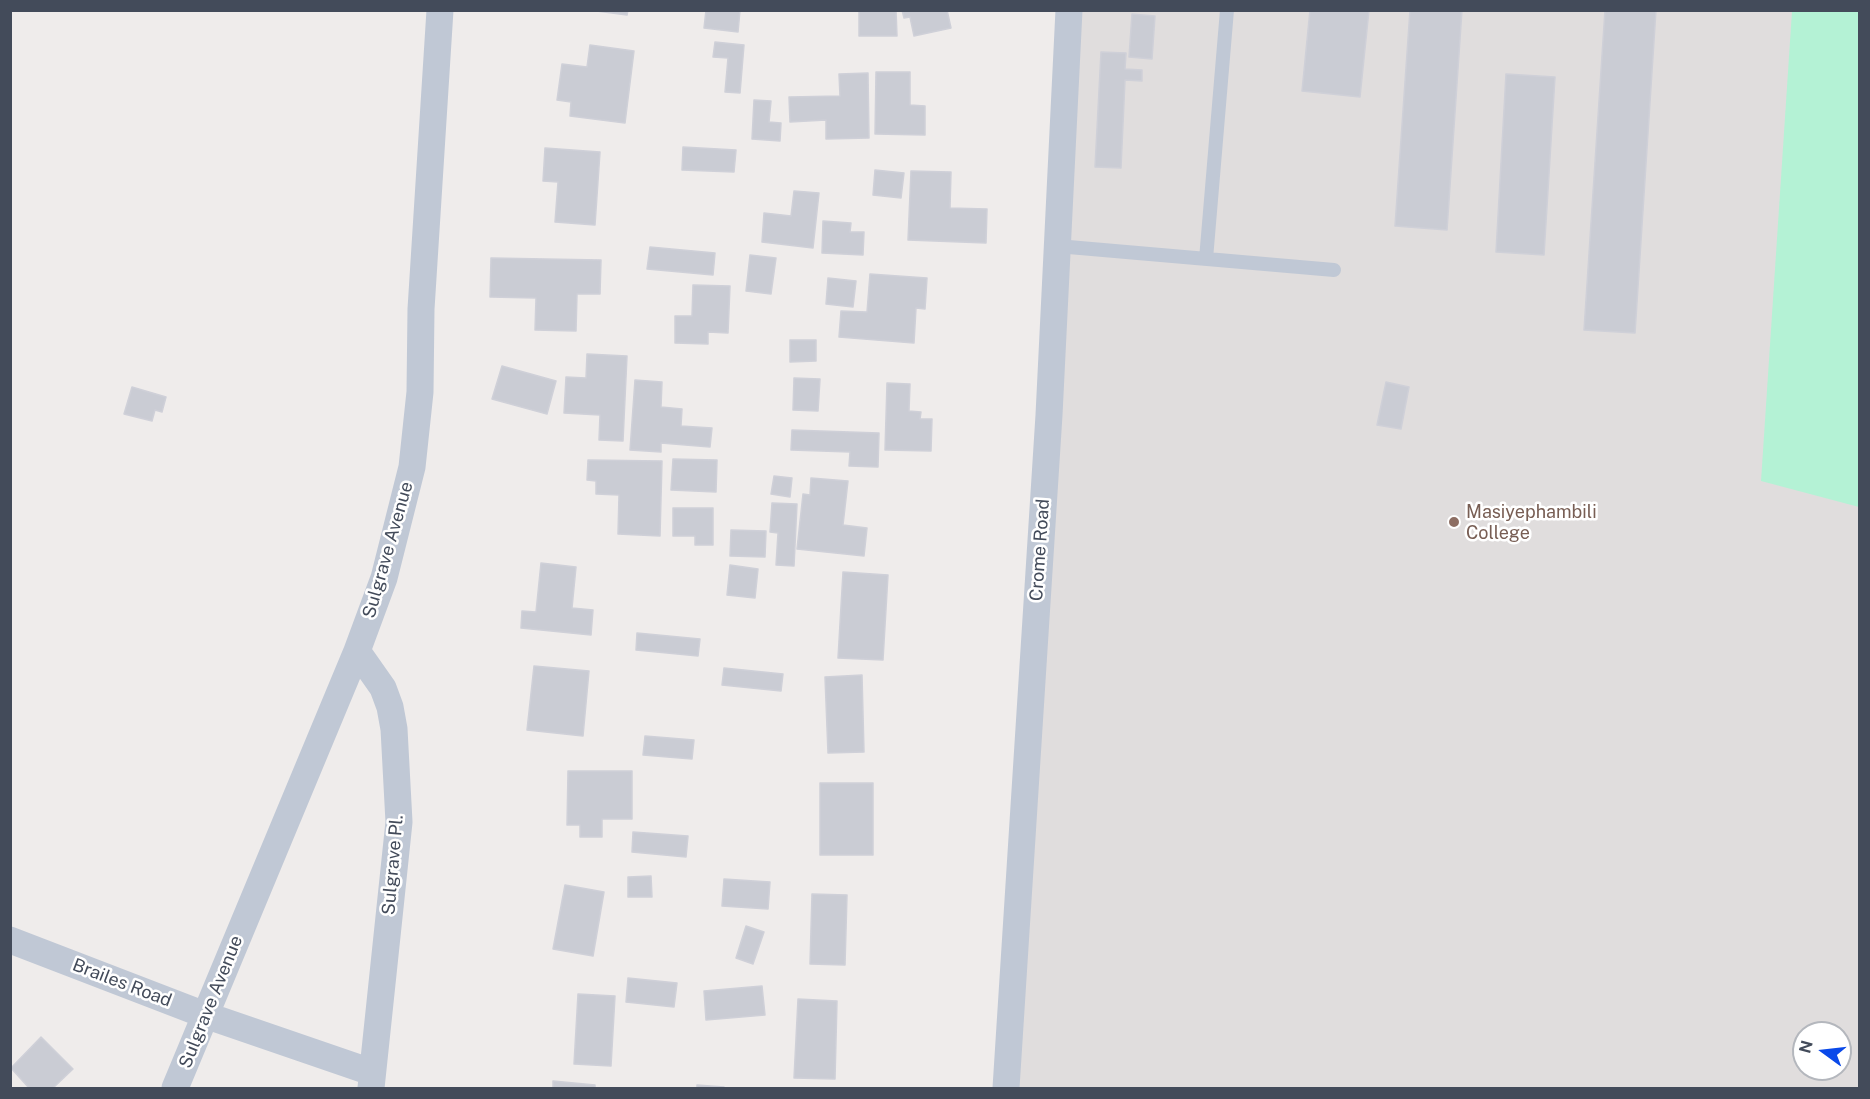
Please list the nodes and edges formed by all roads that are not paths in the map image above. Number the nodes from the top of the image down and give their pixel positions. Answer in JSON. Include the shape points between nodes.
{"nodes":[{"id":1,"x":440,"y":10,"type":"edge"},
{"id":2,"x":1069,"y":10,"type":"edge"},
{"id":3,"x":1227,"y":10,"type":"edge"},
{"id":4,"x":1057,"y":246,"type":"junction"},
{"id":5,"x":1206,"y":259,"type":"junction"},
{"id":6,"x":1334,"y":270,"type":"dead end"},
{"id":7,"x":357,"y":651,"type":"junction"},
{"id":8,"x":10,"y":940,"type":"edge"},
{"id":9,"x":205,"y":1015,"type":"junction"},
{"id":10,"x":371,"y":1080,"type":"edge"},
{"id":11,"x":175,"y":1089,"type":"edge"},
{"id":12,"x":1006,"y":1089,"type":"edge"}],
"edges":[{"from":1,"to":7,"type":"street","name":"Sulgrave Avenue","via":[[421,309],[420,392],[412,467],[384,578]]},
{"from":2,"to":4,"type":"street","name":"Crome Road"},
{"from":3,"to":5,"type":"lane"},
{"from":4,"to":5,"type":"lane"},
{"from":4,"to":12,"type":"street","name":"Crome Road"},
{"from":5,"to":6,"type":"lane"},
{"from":7,"to":9,"type":"street","name":"Sulgrave Avenue"},
{"from":7,"to":10,"type":"street","name":"Sulgrave Pl.","via":[[383,688],[390,707],[399,822]]},
{"from":8,"to":9,"type":"street","name":"Brailes Road"},
{"from":9,"to":10,"type":"street","name":"Brailes Road"},
{"from":9,"to":11,"type":"street","name":"Sulgrave Avenue"}]}
